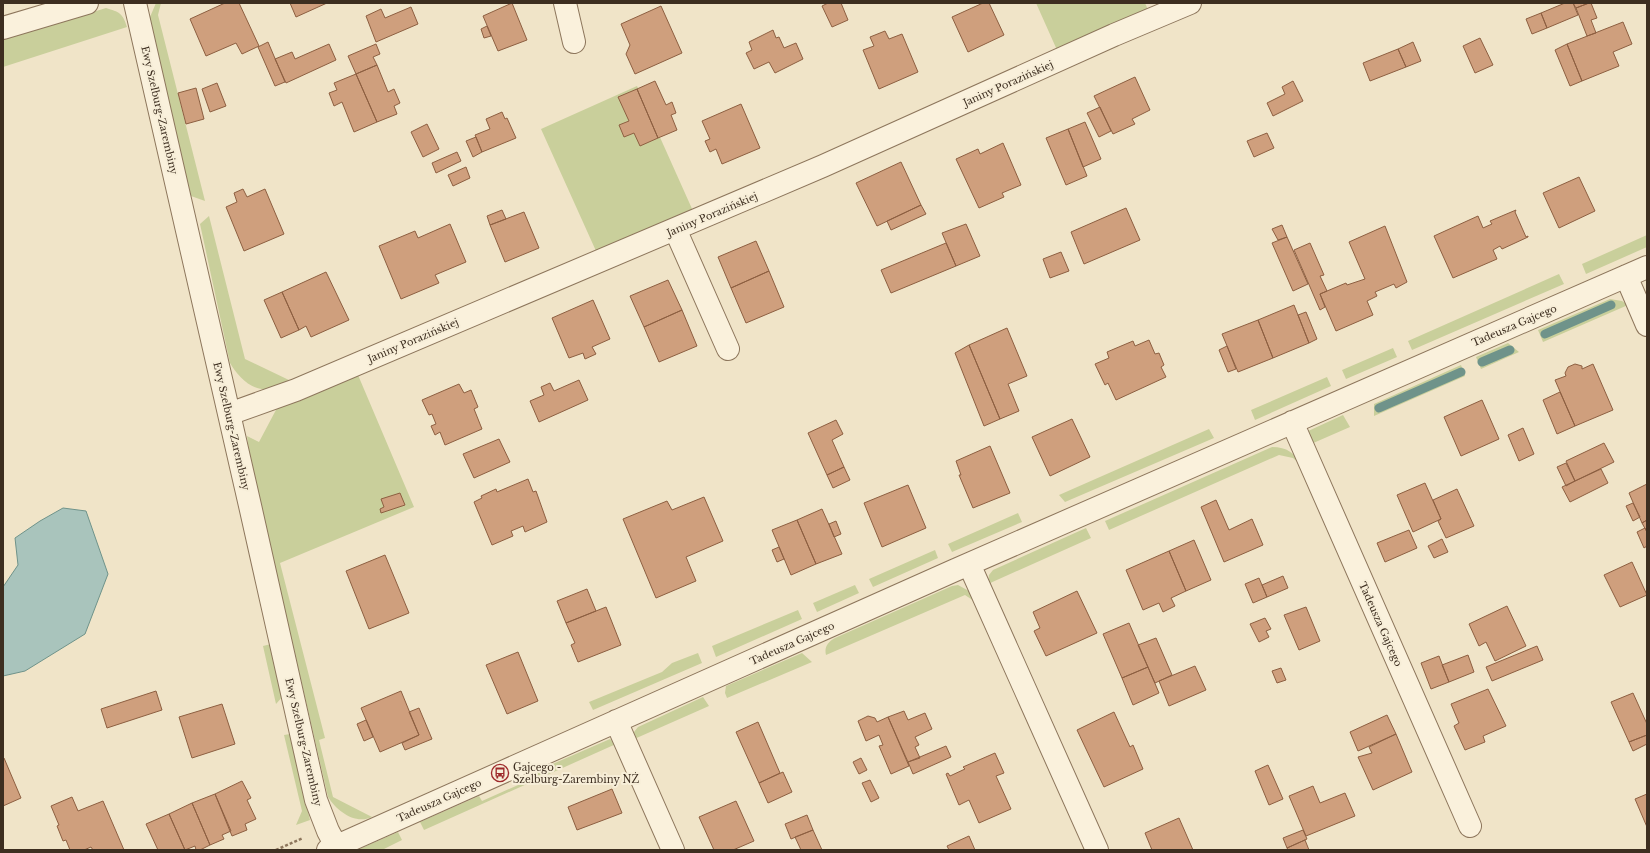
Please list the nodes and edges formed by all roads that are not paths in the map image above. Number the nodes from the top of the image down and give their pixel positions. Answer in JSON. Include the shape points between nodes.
{"nodes":[{"id":1,"x":87,"y":3,"type":"edge"},
{"id":2,"x":135,"y":3,"type":"edge"},
{"id":3,"x":565,"y":3,"type":"edge"},
{"id":4,"x":1190,"y":3,"type":"edge"},
{"id":5,"x":3,"y":28,"type":"edge"},
{"id":6,"x":574,"y":42,"type":"dead end"},
{"id":7,"x":675,"y":229,"type":"junction"},
{"id":8,"x":1647,"y":267,"type":"edge"},
{"id":9,"x":1626,"y":276,"type":"junction"},
{"id":10,"x":1647,"y":325,"type":"edge"},
{"id":11,"x":728,"y":349,"type":"dead end"},
{"id":12,"x":229,"y":414,"type":"junction"},
{"id":13,"x":1292,"y":422,"type":"junction"},
{"id":14,"x":969,"y":564,"type":"junction"},
{"id":15,"x":616,"y":721,"type":"junction"},
{"id":16,"x":1470,"y":826,"type":"dead end"},
{"id":17,"x":332,"y":848,"type":"edge"},
{"id":18,"x":673,"y":850,"type":"edge"},
{"id":19,"x":1097,"y":850,"type":"edge"}],
"edges":[{"from":1,"to":5,"type":"street"},
{"from":2,"to":12,"type":"street","name":"Ewy Szelburg-Zarembiny"},
{"from":3,"to":6,"type":"street"},
{"from":4,"to":7,"type":"street","name":"Janiny Porazińskiej"},
{"from":7,"to":11,"type":"street"},
{"from":7,"to":12,"type":"street","name":"Janiny Porazińskiej","via":[[296,390]]},
{"from":8,"to":9,"type":"street","name":"Tadeusza Gajcego"},
{"from":9,"to":10,"type":"street"},
{"from":9,"to":13,"type":"street","name":"Tadeusza Gajcego"},
{"from":12,"to":17,"type":"street","name":"Ewy Szelburg-Zarembiny","via":[[316,800]]},
{"from":13,"to":14,"type":"street","name":"Tadeusza Gajcego"},
{"from":13,"to":16,"type":"street","name":"Tadeusza Gajcego"},
{"from":14,"to":15,"type":"street","name":"Tadeusza Gajcego"},
{"from":14,"to":19,"type":"street"},
{"from":15,"to":17,"type":"street","name":"Tadeusza Gajcego"},
{"from":15,"to":18,"type":"street"}]}
